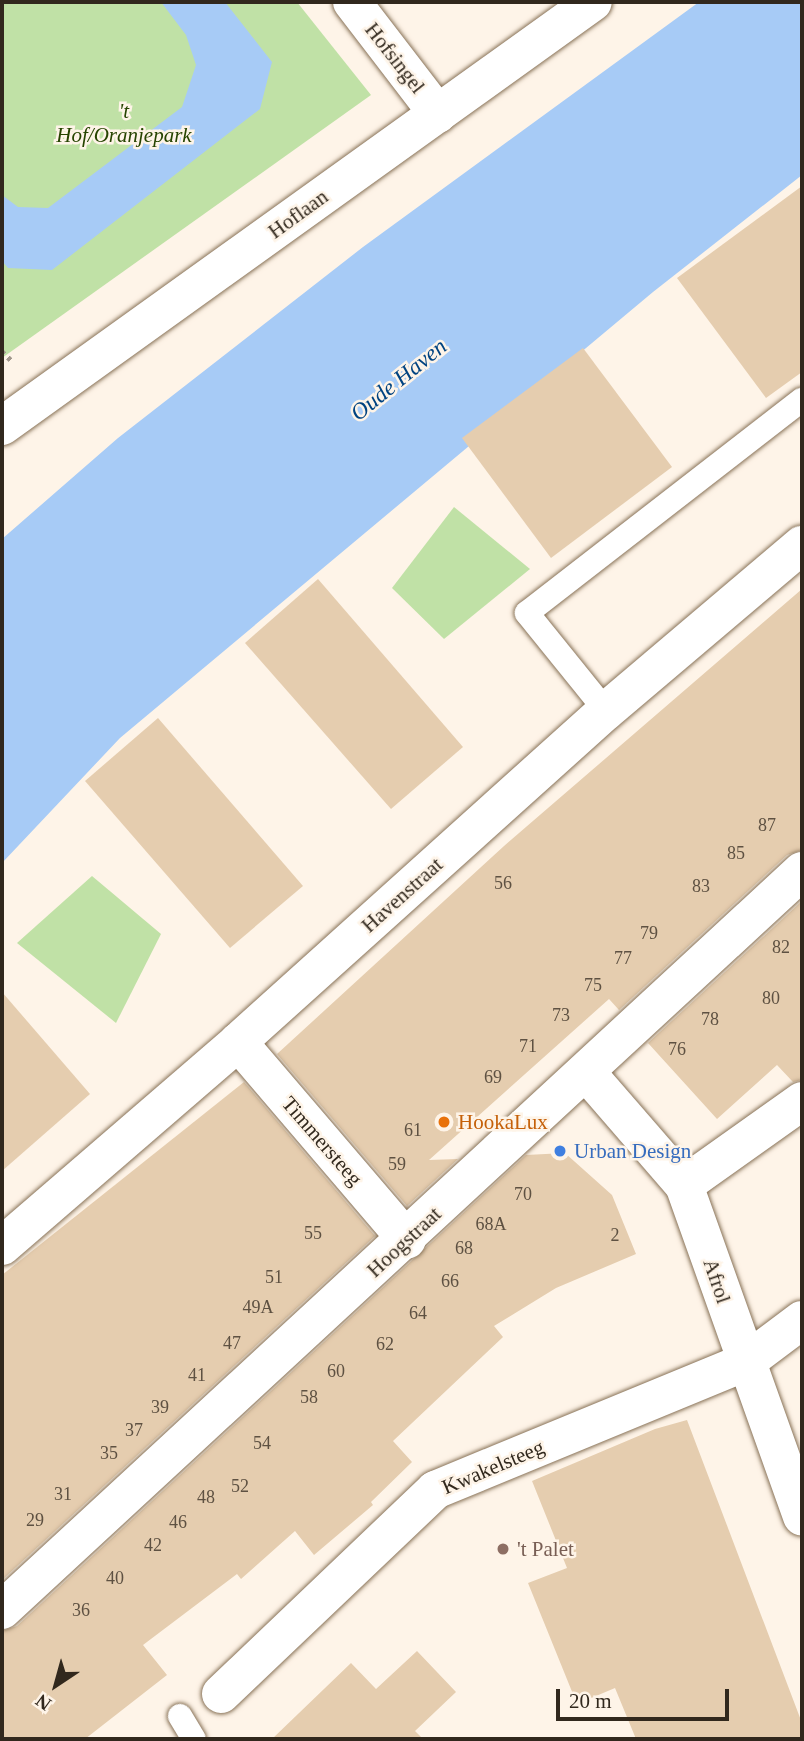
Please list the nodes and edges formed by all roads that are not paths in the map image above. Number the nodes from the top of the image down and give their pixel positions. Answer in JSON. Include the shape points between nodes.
{"nodes":[{"id":1,"x":352,"y":2,"type":"edge"},
{"id":2,"x":593,"y":2,"type":"edge"},
{"id":3,"x":438,"y":114,"type":"junction"},
{"id":4,"x":802,"y":400,"type":"edge"},
{"id":5,"x":2,"y":426,"type":"edge"},
{"id":6,"x":802,"y":545,"type":"edge"},
{"id":7,"x":606,"y":711,"type":"junction"},
{"id":8,"x":802,"y":871,"type":"edge"},
{"id":9,"x":238,"y":1042,"type":"junction"},
{"id":10,"x":586,"y":1072,"type":"junction"},
{"id":11,"x":802,"y":1101,"type":"edge"},
{"id":12,"x":684,"y":1185,"type":"junction"},
{"id":13,"x":407,"y":1240,"type":"junction"},
{"id":14,"x":2,"y":1246,"type":"edge"},
{"id":15,"x":802,"y":1320,"type":"edge"},
{"id":16,"x":746,"y":1362,"type":"junction"},
{"id":17,"x":802,"y":1517,"type":"edge"},
{"id":18,"x":2,"y":1610,"type":"edge"},
{"id":19,"x":221,"y":1694,"type":"dead end"},
{"id":20,"x":180,"y":1716,"type":"dead end"},
{"id":21,"x":194,"y":1739,"type":"edge"}],
"edges":[{"from":1,"to":3,"type":"street","name":"Hofsingel"},
{"from":2,"to":3,"type":"street","name":"Hoflaan"},
{"from":3,"to":5,"type":"street","name":"Hoflaan"},
{"from":4,"to":7,"type":"lane","via":[[527,613]]},
{"from":6,"to":7,"type":"street","name":"Havenstraat"},
{"from":7,"to":9,"type":"street","name":"Havenstraat"},
{"from":8,"to":10,"type":"street","name":"Hoogstraat"},
{"from":9,"to":13,"type":"street","name":"Timmersteeg"},
{"from":9,"to":14,"type":"street","name":"Havenstraat"},
{"from":10,"to":12,"type":"street","name":"Afrol"},
{"from":10,"to":13,"type":"street","name":"Hoogstraat"},
{"from":11,"to":12,"type":"street"},
{"from":12,"to":16,"type":"street","name":"Afrol"},
{"from":13,"to":18,"type":"street","name":"Hoogstraat"},
{"from":15,"to":16,"type":"street","name":"Kwakelsteeg"},
{"from":16,"to":17,"type":"street","name":"Afrol"},
{"from":16,"to":19,"type":"street","name":"Kwakelsteeg","via":[[435,1490]]},
{"from":20,"to":21,"type":"lane"}]}
